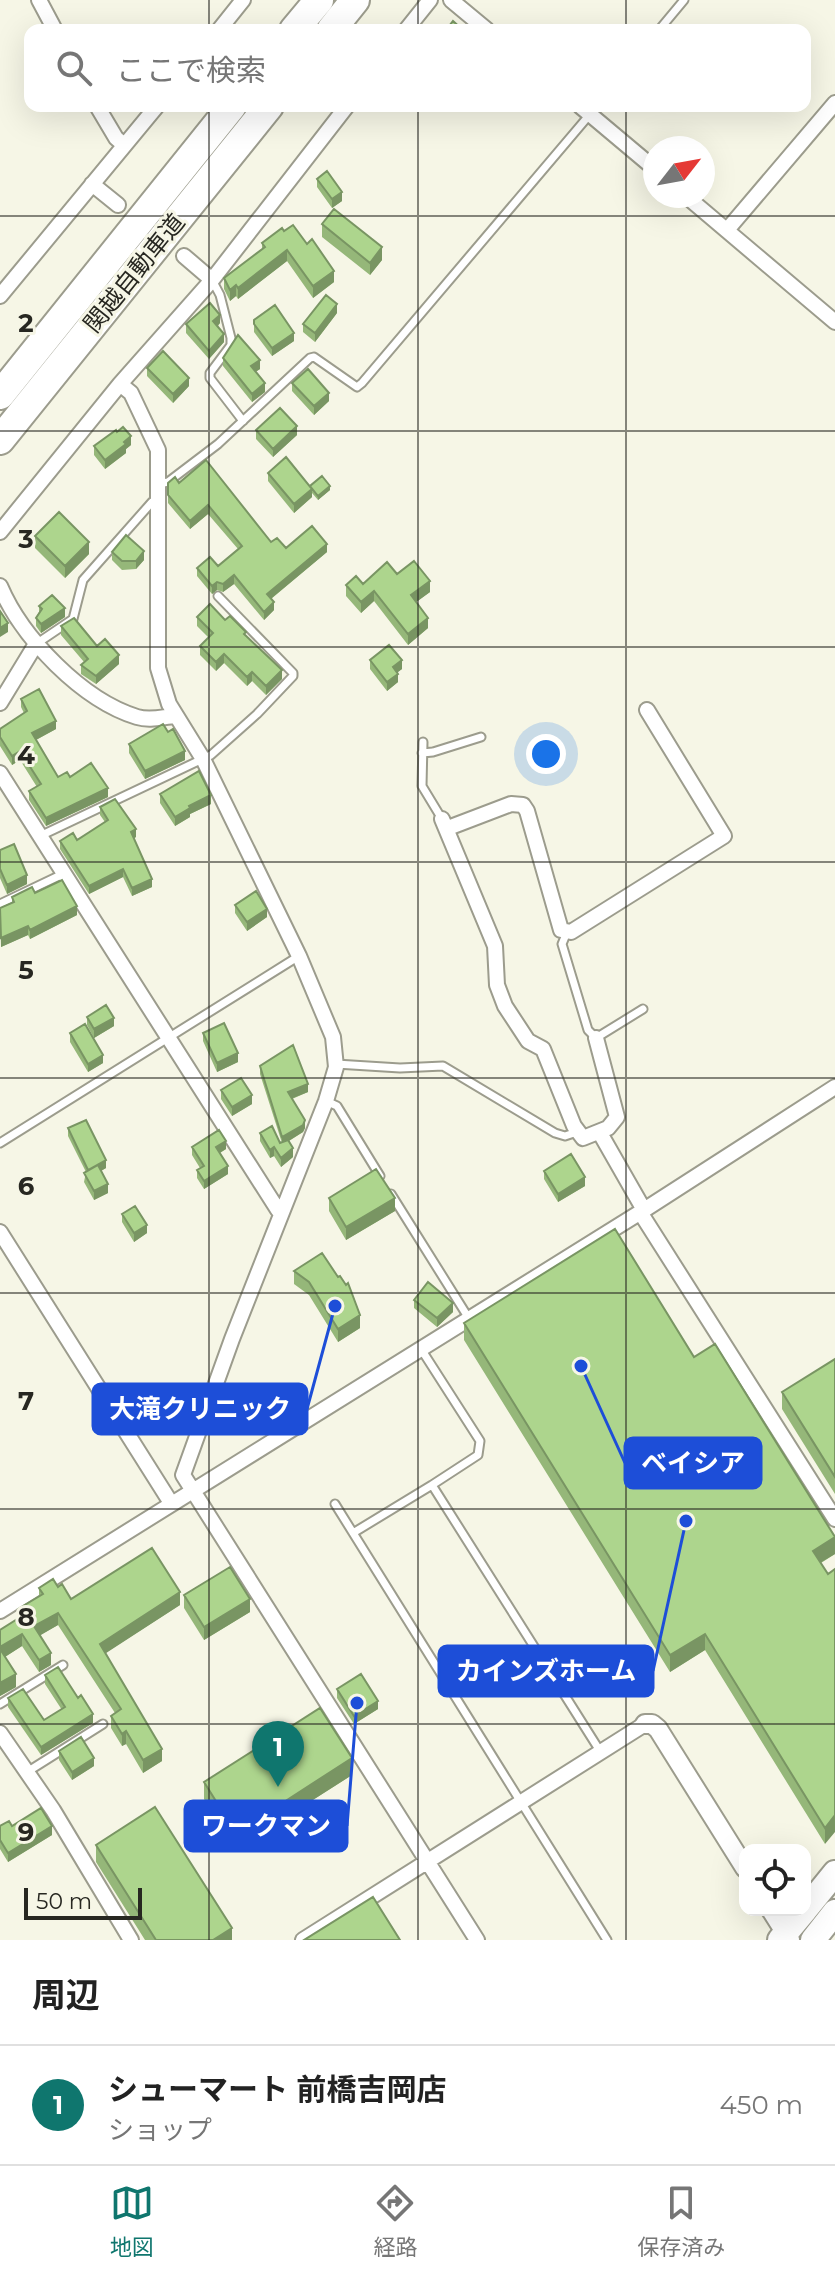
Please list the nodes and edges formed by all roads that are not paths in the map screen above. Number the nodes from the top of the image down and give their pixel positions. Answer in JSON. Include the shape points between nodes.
{"nodes":[{"id":1,"x":39,"y":0,"type":"edge"},
{"id":2,"x":243,"y":0,"type":"edge"},
{"id":3,"x":319,"y":0,"type":"edge"},
{"id":4,"x":355,"y":0,"type":"edge"},
{"id":5,"x":430,"y":0,"type":"edge"},
{"id":6,"x":451,"y":0,"type":"edge"},
{"id":7,"x":681,"y":1,"type":"edge"},
{"id":8,"x":52,"y":24,"type":"edge"},
{"id":9,"x":224,"y":24,"type":"edge"},
{"id":10,"x":299,"y":24,"type":"edge"},
{"id":11,"x":336,"y":24,"type":"edge"},
{"id":12,"x":411,"y":24,"type":"edge"},
{"id":13,"x":480,"y":24,"type":"edge"},
{"id":14,"x":664,"y":24,"type":"edge"},
{"id":15,"x":835,"y":103,"type":"edge"},
{"id":16,"x":101,"y":112,"type":"edge"},
{"id":17,"x":152,"y":112,"type":"edge"},
{"id":18,"x":227,"y":112,"type":"edge"},
{"id":19,"x":264,"y":112,"type":"edge"},
{"id":20,"x":342,"y":112,"type":"edge"},
{"id":21,"x":587,"y":112,"type":"edge"},
{"id":22,"x":592,"y":112,"type":"edge"},
{"id":23,"x":124,"y":145,"type":"junction"},
{"id":24,"x":643,"y":158,"type":"edge"},
{"id":25,"x":92,"y":184,"type":"junction"},
{"id":26,"x":118,"y":205,"type":"dead end"},
{"id":27,"x":700,"y":208,"type":"edge"},
{"id":28,"x":727,"y":230,"type":"junction"},
{"id":29,"x":184,"y":256,"type":"dead end"},
{"id":30,"x":212,"y":280,"type":"junction"},
{"id":31,"x":0,"y":296,"type":"edge"},
{"id":32,"x":835,"y":322,"type":"edge"},
{"id":33,"x":120,"y":384,"type":"junction"},
{"id":34,"x":0,"y":395,"type":"edge"},
{"id":35,"x":243,"y":421,"type":"junction"},
{"id":36,"x":0,"y":440,"type":"edge"},
{"id":37,"x":159,"y":484,"type":"junction"},
{"id":38,"x":159,"y":502,"type":"junction"},
{"id":39,"x":0,"y":532,"type":"edge"},
{"id":40,"x":0,"y":586,"type":"edge"},
{"id":41,"x":218,"y":596,"type":"dead end"},
{"id":42,"x":36,"y":644,"type":"junction"},
{"id":43,"x":0,"y":703,"type":"edge"},
{"id":44,"x":647,"y":710,"type":"dead end"},
{"id":45,"x":175,"y":716,"type":"junction"},
{"id":46,"x":481,"y":737,"type":"dead end"},
{"id":47,"x":423,"y":742,"type":"dead end"},
{"id":48,"x":422,"y":753,"type":"junction"},
{"id":49,"x":203,"y":759,"type":"junction"},
{"id":50,"x":0,"y":773,"type":"edge"},
{"id":51,"x":445,"y":824,"type":"junction"},
{"id":52,"x":40,"y":836,"type":"junction"},
{"id":53,"x":64,"y":874,"type":"junction"},
{"id":54,"x":0,"y":904,"type":"edge"},
{"id":55,"x":567,"y":932,"type":"junction"},
{"id":56,"x":299,"y":956,"type":"junction"},
{"id":57,"x":643,"y":1009,"type":"dead end"},
{"id":58,"x":168,"y":1037,"type":"junction"},
{"id":59,"x":596,"y":1038,"type":"junction"},
{"id":60,"x":336,"y":1064,"type":"junction"},
{"id":61,"x":835,"y":1087,"type":"edge"},
{"id":62,"x":326,"y":1101,"type":"junction"},
{"id":63,"x":577,"y":1132,"type":"junction"},
{"id":64,"x":600,"y":1133,"type":"junction"},
{"id":65,"x":0,"y":1143,"type":"edge"},
{"id":66,"x":642,"y":1211,"type":"junction"},
{"id":67,"x":282,"y":1212,"type":"junction"},
{"id":68,"x":0,"y":1232,"type":"edge"},
{"id":69,"x":468,"y":1317,"type":"junction"},
{"id":70,"x":421,"y":1349,"type":"junction"},
{"id":71,"x":432,"y":1485,"type":"junction"},
{"id":72,"x":193,"y":1489,"type":"junction"},
{"id":73,"x":171,"y":1503,"type":"junction"},
{"id":74,"x":335,"y":1504,"type":"dead end"},
{"id":75,"x":835,"y":1519,"type":"edge"},
{"id":76,"x":353,"y":1533,"type":"junction"},
{"id":77,"x":0,"y":1611,"type":"edge"},
{"id":78,"x":63,"y":1665,"type":"dead end"},
{"id":79,"x":0,"y":1704,"type":"edge"},
{"id":80,"x":103,"y":1724,"type":"dead end"},
{"id":81,"x":645,"y":1724,"type":"joint"},
{"id":82,"x":0,"y":1733,"type":"edge"},
{"id":83,"x":600,"y":1751,"type":"junction"},
{"id":84,"x":27,"y":1772,"type":"junction"},
{"id":85,"x":520,"y":1801,"type":"junction"},
{"id":86,"x":739,"y":1858,"type":"edge"},
{"id":87,"x":427,"y":1860,"type":"junction"},
{"id":88,"x":835,"y":1873,"type":"edge"},
{"id":89,"x":811,"y":1903,"type":"edge"},
{"id":90,"x":835,"y":1912,"type":"edge"},
{"id":91,"x":774,"y":1916,"type":"edge"},
{"id":92,"x":801,"y":1916,"type":"edge"},
{"id":93,"x":785,"y":1938,"type":"edge"},
{"id":94,"x":131,"y":1940,"type":"edge"},
{"id":95,"x":303,"y":1940,"type":"edge"},
{"id":96,"x":477,"y":1940,"type":"edge"},
{"id":97,"x":607,"y":1940,"type":"edge"},
{"id":98,"x":813,"y":1940,"type":"edge"}],
"edges":[{"from":1,"to":8,"type":"street"},
{"from":2,"to":9,"type":"street"},
{"from":3,"to":10,"type":"highway"},
{"from":4,"to":11,"type":"highway"},
{"from":5,"to":12,"type":"street"},
{"from":6,"to":13,"type":"street"},
{"from":7,"to":14,"type":"lane"},
{"from":15,"to":28,"type":"street"},
{"from":16,"to":23,"type":"street"},
{"from":17,"to":23,"type":"street"},
{"from":18,"to":34,"type":"highway","name":"関越自動車道"},
{"from":19,"to":36,"type":"highway","name":"関越自動車道"},
{"from":20,"to":30,"type":"street"},
{"from":21,"to":35,"type":"lane","via":[[362,383],[357,387],[310,358]]},
{"from":22,"to":24,"type":"street"},
{"from":23,"to":25,"type":"street"},
{"from":25,"to":26,"type":"street"},
{"from":25,"to":31,"type":"street"},
{"from":27,"to":28,"type":"street"},
{"from":28,"to":32,"type":"street"},
{"from":29,"to":30,"type":"street"},
{"from":30,"to":33,"type":"street"},
{"from":30,"to":35,"type":"lane","via":[[231,345],[210,378]]},
{"from":33,"to":37,"type":"street","via":[[131,393],[156,443]]},
{"from":33,"to":39,"type":"street"},
{"from":35,"to":37,"type":"lane","via":[[184,471]]},
{"from":37,"to":38,"type":"street"},
{"from":38,"to":42,"type":"lane","via":[[152,502],[83,580],[73,619]]},
{"from":38,"to":45,"type":"street","via":[[158,668]]},
{"from":40,"to":42,"type":"street"},
{"from":41,"to":49,"type":"lane","via":[[293,676]]},
{"from":42,"to":43,"type":"street"},
{"from":42,"to":45,"type":"street","via":[[68,675],[125,712],[148,719]]},
{"from":44,"to":55,"type":"street","via":[[724,836]]},
{"from":45,"to":49,"type":"street"},
{"from":46,"to":48,"type":"lane"},
{"from":47,"to":48,"type":"lane"},
{"from":48,"to":51,"type":"lane","via":[[422,786]]},
{"from":49,"to":52,"type":"lane"},
{"from":49,"to":56,"type":"street"},
{"from":50,"to":52,"type":"street"},
{"from":51,"to":55,"type":"street","via":[[523,805],[561,930]]},
{"from":51,"to":63,"type":"street","via":[[495,946],[497,985],[505,1006],[528,1041],[543,1049]]},
{"from":52,"to":53,"type":"street"},
{"from":53,"to":54,"type":"lane"},
{"from":53,"to":58,"type":"street"},
{"from":55,"to":59,"type":"lane","via":[[562,944],[588,1030]]},
{"from":56,"to":58,"type":"lane"},
{"from":56,"to":60,"type":"street","via":[[333,1037]]},
{"from":57,"to":59,"type":"lane"},
{"from":58,"to":65,"type":"lane"},
{"from":58,"to":67,"type":"street"},
{"from":59,"to":64,"type":"street","via":[[617,1117]]},
{"from":60,"to":62,"type":"street"},
{"from":60,"to":63,"type":"lane","via":[[443,1066],[555,1133]]},
{"from":61,"to":66,"type":"street"},
{"from":62,"to":67,"type":"street"},
{"from":62,"to":69,"type":"lane","via":[[337,1106]]},
{"from":63,"to":64,"type":"street","via":[[583,1138]]},
{"from":64,"to":66,"type":"street"},
{"from":66,"to":69,"type":"street"},
{"from":66,"to":75,"type":"street"},
{"from":67,"to":72,"type":"street","via":[[183,1471]]},
{"from":68,"to":73,"type":"street"},
{"from":69,"to":70,"type":"street"},
{"from":70,"to":71,"type":"lane","via":[[480,1441],[478,1455]]},
{"from":70,"to":72,"type":"street"},
{"from":71,"to":76,"type":"lane"},
{"from":71,"to":83,"type":"lane"},
{"from":72,"to":73,"type":"street"},
{"from":72,"to":87,"type":"street"},
{"from":73,"to":77,"type":"street"},
{"from":74,"to":76,"type":"lane"},
{"from":76,"to":85,"type":"lane"},
{"from":78,"to":79,"type":"lane"},
{"from":80,"to":84,"type":"lane"},
{"from":81,"to":83,"type":"street"},
{"from":81,"to":86,"type":"street","via":[[658,1729]]},
{"from":82,"to":84,"type":"street"},
{"from":83,"to":85,"type":"street"},
{"from":84,"to":94,"type":"street"},
{"from":85,"to":87,"type":"street"},
{"from":85,"to":97,"type":"lane"},
{"from":87,"to":95,"type":"street"},
{"from":87,"to":96,"type":"street"},
{"from":88,"to":89,"type":"main road"},
{"from":90,"to":98,"type":"main road"},
{"from":91,"to":93,"type":"street"},
{"from":92,"to":93,"type":"main road"}]}
